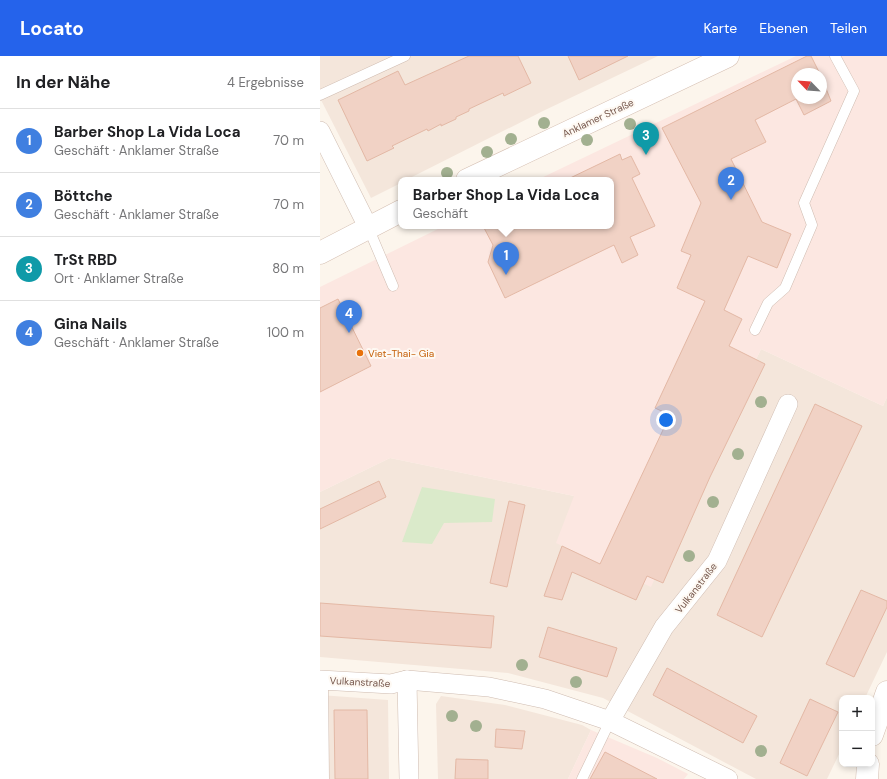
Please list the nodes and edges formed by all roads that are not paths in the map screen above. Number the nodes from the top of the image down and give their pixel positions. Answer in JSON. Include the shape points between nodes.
{"nodes":[{"id":1,"x":405,"y":56,"type":"edge"},
{"id":2,"x":728,"y":56,"type":"edge"},
{"id":3,"x":835,"y":56,"type":"edge"},
{"id":4,"x":320,"y":95,"type":"edge"},
{"id":5,"x":320,"y":131,"type":"edge"},
{"id":6,"x":473,"y":177,"type":"edge"},
{"id":7,"x":398,"y":212,"type":"edge"},
{"id":8,"x":368,"y":227,"type":"junction"},
{"id":9,"x":320,"y":253,"type":"edge"},
{"id":10,"x":393,"y":286,"type":"dead end"},
{"id":11,"x":755,"y":330,"type":"dead end"},
{"id":12,"x":788,"y":404,"type":"dead end"},
{"id":13,"x":321,"y":680,"type":"edge"},
{"id":14,"x":407,"y":680,"type":"junction"},
{"id":15,"x":887,"y":692,"type":"edge"},
{"id":16,"x":610,"y":721,"type":"junction"},
{"id":17,"x":873,"y":731,"type":"edge"},
{"id":18,"x":868,"y":767,"type":"edge"},
{"id":19,"x":324,"y":779,"type":"edge"},
{"id":20,"x":409,"y":779,"type":"edge"},
{"id":21,"x":582,"y":779,"type":"edge"},
{"id":22,"x":728,"y":779,"type":"edge"},
{"id":23,"x":867,"y":779,"type":"edge"}],
"edges":[{"from":1,"to":4,"type":"lane"},
{"from":2,"to":6,"type":"main road","name":"Anklamer Straße"},
{"from":3,"to":11,"type":"lane","via":[[854,91],[804,203],[812,225],[785,288],[768,302]]},
{"from":5,"to":8,"type":"street"},
{"from":7,"to":8,"type":"main road"},
{"from":8,"to":9,"type":"main road"},
{"from":8,"to":10,"type":"lane"},
{"from":12,"to":16,"type":"street","name":"Vulkanstraße","via":[[717,561],[664,627]]},
{"from":13,"to":14,"type":"street","name":"Vulkanstraße","via":[[391,684]]},
{"from":13,"to":19,"type":"lane"},
{"from":14,"to":16,"type":"street","name":"Vulkanstraße","via":[[490,687],[545,699]]},
{"from":14,"to":20,"type":"street"},
{"from":15,"to":17,"type":"main road"},
{"from":16,"to":21,"type":"lane"},
{"from":16,"to":22,"type":"street","name":"Vulkanstraße"},
{"from":18,"to":23,"type":"main road"}]}
